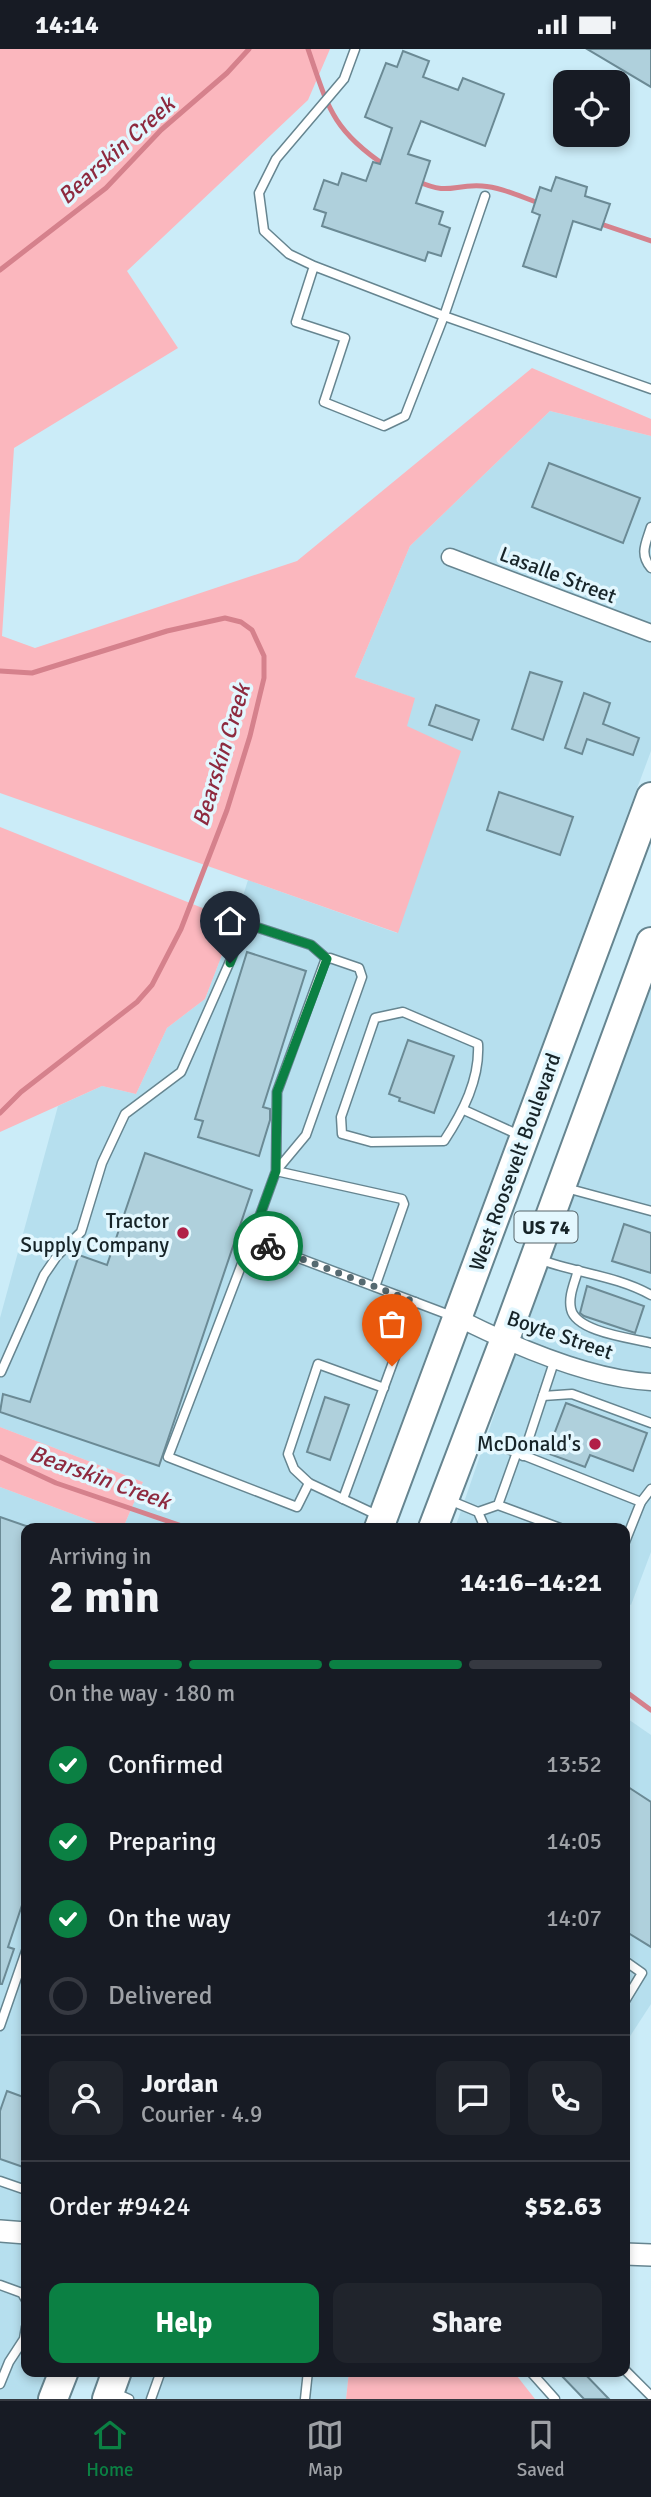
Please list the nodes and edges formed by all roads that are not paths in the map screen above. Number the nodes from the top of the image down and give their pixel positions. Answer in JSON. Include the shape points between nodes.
{"nodes":[{"id":1,"x":355,"y":49,"type":"edge"},
{"id":2,"x":485,"y":196,"type":"dead end"},
{"id":3,"x":314,"y":265,"type":"junction"},
{"id":4,"x":444,"y":316,"type":"junction"},
{"id":5,"x":651,"y":390,"type":"edge"},
{"id":6,"x":651,"y":527,"type":"edge"},
{"id":7,"x":450,"y":557,"type":"dead end"},
{"id":8,"x":651,"y":568,"type":"edge"},
{"id":9,"x":651,"y":633,"type":"edge"},
{"id":10,"x":651,"y":797,"type":"edge"},
{"id":11,"x":650,"y":947,"type":"edge"},
{"id":12,"x":327,"y":959,"type":"junction"},
{"id":13,"x":464,"y":1110,"type":"junction"},
{"id":14,"x":525,"y":1137,"type":"junction"},
{"id":15,"x":276,"y":1171,"type":"junction"},
{"id":16,"x":561,"y":1187,"type":"junction"},
{"id":17,"x":651,"y":1211,"type":"edge"},
{"id":18,"x":251,"y":1240,"type":"junction"},
{"id":19,"x":535,"y":1257,"type":"junction"},
{"id":20,"x":578,"y":1270,"type":"junction"},
{"id":21,"x":375,"y":1287,"type":"junction"},
{"id":22,"x":651,"y":1295,"type":"edge"},
{"id":23,"x":415,"y":1302,"type":"junction"},
{"id":24,"x":458,"y":1318,"type":"junction"},
{"id":25,"x":505,"y":1339,"type":"junction"},
{"id":26,"x":651,"y":1343,"type":"edge"},
{"id":27,"x":555,"y":1359,"type":"junction"},
{"id":28,"x":1,"y":1372,"type":"edge"},
{"id":29,"x":650,"y":1379,"type":"edge"},
{"id":30,"x":384,"y":1388,"type":"junction"},
{"id":31,"x":543,"y":1396,"type":"junction"},
{"id":32,"x":651,"y":1423,"type":"edge"},
{"id":33,"x":469,"y":1434,"type":"junction"},
{"id":34,"x":520,"y":1454,"type":"junction"},
{"id":35,"x":309,"y":1483,"type":"junction"},
{"id":36,"x":651,"y":1489,"type":"edge"},
{"id":37,"x":343,"y":1499,"type":"junction"},
{"id":38,"x":641,"y":1502,"type":"junction"},
{"id":39,"x":498,"y":1505,"type":"junction"},
{"id":40,"x":438,"y":1512,"type":"edge"},
{"id":41,"x":478,"y":1512,"type":"junction"},
{"id":42,"x":381,"y":1523,"type":"edge"},
{"id":43,"x":483,"y":1523,"type":"edge"},
{"id":44,"x":547,"y":1523,"type":"edge"},
{"id":45,"x":630,"y":1530,"type":"edge"},
{"id":46,"x":21,"y":1965,"type":"edge"},
{"id":47,"x":630,"y":1965,"type":"edge"},
{"id":48,"x":630,"y":1993,"type":"edge"},
{"id":49,"x":0,"y":2026,"type":"edge"},
{"id":50,"x":0,"y":2181,"type":"edge"},
{"id":51,"x":21,"y":2188,"type":"edge"},
{"id":52,"x":0,"y":2231,"type":"edge"},
{"id":53,"x":21,"y":2233,"type":"edge"},
{"id":54,"x":630,"y":2254,"type":"edge"},
{"id":55,"x":651,"y":2255,"type":"edge"},
{"id":56,"x":0,"y":2285,"type":"edge"},
{"id":57,"x":21,"y":2293,"type":"edge"},
{"id":58,"x":21,"y":2343,"type":"edge"},
{"id":59,"x":4,"y":2361,"type":"edge"},
{"id":60,"x":630,"y":2375,"type":"edge"},
{"id":61,"x":62,"y":2377,"type":"edge"},
{"id":62,"x":159,"y":2377,"type":"edge"},
{"id":63,"x":308,"y":2377,"type":"edge"},
{"id":64,"x":535,"y":2377,"type":"edge"},
{"id":65,"x":0,"y":2384,"type":"edge"},
{"id":66,"x":651,"y":2396,"type":"edge"},
{"id":67,"x":53,"y":2399,"type":"edge"},
{"id":68,"x":150,"y":2399,"type":"edge"},
{"id":69,"x":305,"y":2399,"type":"edge"},
{"id":70,"x":555,"y":2399,"type":"edge"}],
"edges":[{"from":1,"to":3,"type":"lane","via":[[344,79],[276,159],[258,193],[264,231],[289,254]]},
{"from":2,"to":4,"type":"lane"},
{"from":3,"to":4,"type":"lane"},
{"from":3,"to":4,"type":"lane","via":[[296,322],[345,338],[324,402],[384,426],[405,416]]},
{"from":4,"to":5,"type":"lane"},
{"from":6,"to":8,"type":"lane","via":[[643,550]]},
{"from":7,"to":9,"type":"street","name":"Lasalle Street"},
{"from":10,"to":14,"type":"highway","name":"West Roosevelt Boulevard","number":"US 74"},
{"from":11,"to":16,"type":"highway","number":"US 74"},
{"from":12,"to":15,"type":"lane","via":[[277,1092]]},
{"from":12,"to":15,"type":"lane","via":[[359,968],[362,977],[305,1136]]},
{"from":12,"to":28,"type":"lane","via":[[311,945],[256,927],[239,940],[181,1072],[125,1114],[102,1163],[81,1232],[44,1275]]},
{"from":13,"to":13,"type":"lane","via":[[479,1059],[478,1044],[403,1012],[375,1018],[341,1117],[342,1134],[371,1142],[444,1140]]},
{"from":13,"to":14,"type":"lane"},
{"from":14,"to":24,"type":"highway","name":"West Roosevelt Boulevard","number":"US 74"},
{"from":15,"to":18,"type":"lane"},
{"from":15,"to":21,"type":"lane","via":[[402,1199]]},
{"from":16,"to":17,"type":"lane"},
{"from":16,"to":19,"type":"highway","number":"US 74"},
{"from":18,"to":21,"type":"lane"},
{"from":18,"to":35,"type":"lane","via":[[168,1457],[297,1507]]},
{"from":19,"to":20,"type":"lane"},
{"from":19,"to":25,"type":"highway","number":"US 74"},
{"from":20,"to":22,"type":"lane"},
{"from":20,"to":26,"type":"lane","via":[[570,1297],[575,1318],[596,1330]]},
{"from":21,"to":23,"type":"lane"},
{"from":23,"to":24,"type":"lane"},
{"from":23,"to":30,"type":"lane"},
{"from":24,"to":25,"type":"street","name":"Boyte Street"},
{"from":24,"to":42,"type":"highway","name":"West Roosevelt Boulevard","number":"US 74"},
{"from":25,"to":27,"type":"street","name":"Boyte Street"},
{"from":25,"to":33,"type":"highway","number":"US 74"},
{"from":27,"to":29,"type":"street","name":"Boyte Street","via":[[623,1379]]},
{"from":27,"to":31,"type":"lane"},
{"from":30,"to":35,"type":"lane","via":[[319,1363],[288,1454],[294,1469]]},
{"from":30,"to":37,"type":"lane"},
{"from":31,"to":32,"type":"lane","via":[[572,1394]]},
{"from":31,"to":34,"type":"lane"},
{"from":33,"to":34,"type":"lane"},
{"from":33,"to":40,"type":"highway","number":"US 74"},
{"from":34,"to":38,"type":"lane"},
{"from":34,"to":39,"type":"lane"},
{"from":35,"to":37,"type":"lane"},
{"from":36,"to":38,"type":"lane"},
{"from":37,"to":42,"type":"lane"},
{"from":38,"to":45,"type":"lane"},
{"from":39,"to":41,"type":"lane"},
{"from":39,"to":44,"type":"lane"},
{"from":40,"to":41,"type":"lane"},
{"from":41,"to":43,"type":"lane"},
{"from":46,"to":49,"type":"lane"},
{"from":47,"to":48,"type":"lane","via":[[642,1973]]},
{"from":50,"to":51,"type":"lane"},
{"from":52,"to":53,"type":"street"},
{"from":54,"to":55,"type":"street"},
{"from":56,"to":57,"type":"lane"},
{"from":58,"to":59,"type":"lane"},
{"from":59,"to":65,"type":"lane"},
{"from":60,"to":66,"type":"lane"},
{"from":61,"to":67,"type":"highway"},
{"from":62,"to":68,"type":"lane"},
{"from":63,"to":69,"type":"lane"},
{"from":64,"to":70,"type":"lane"}]}
